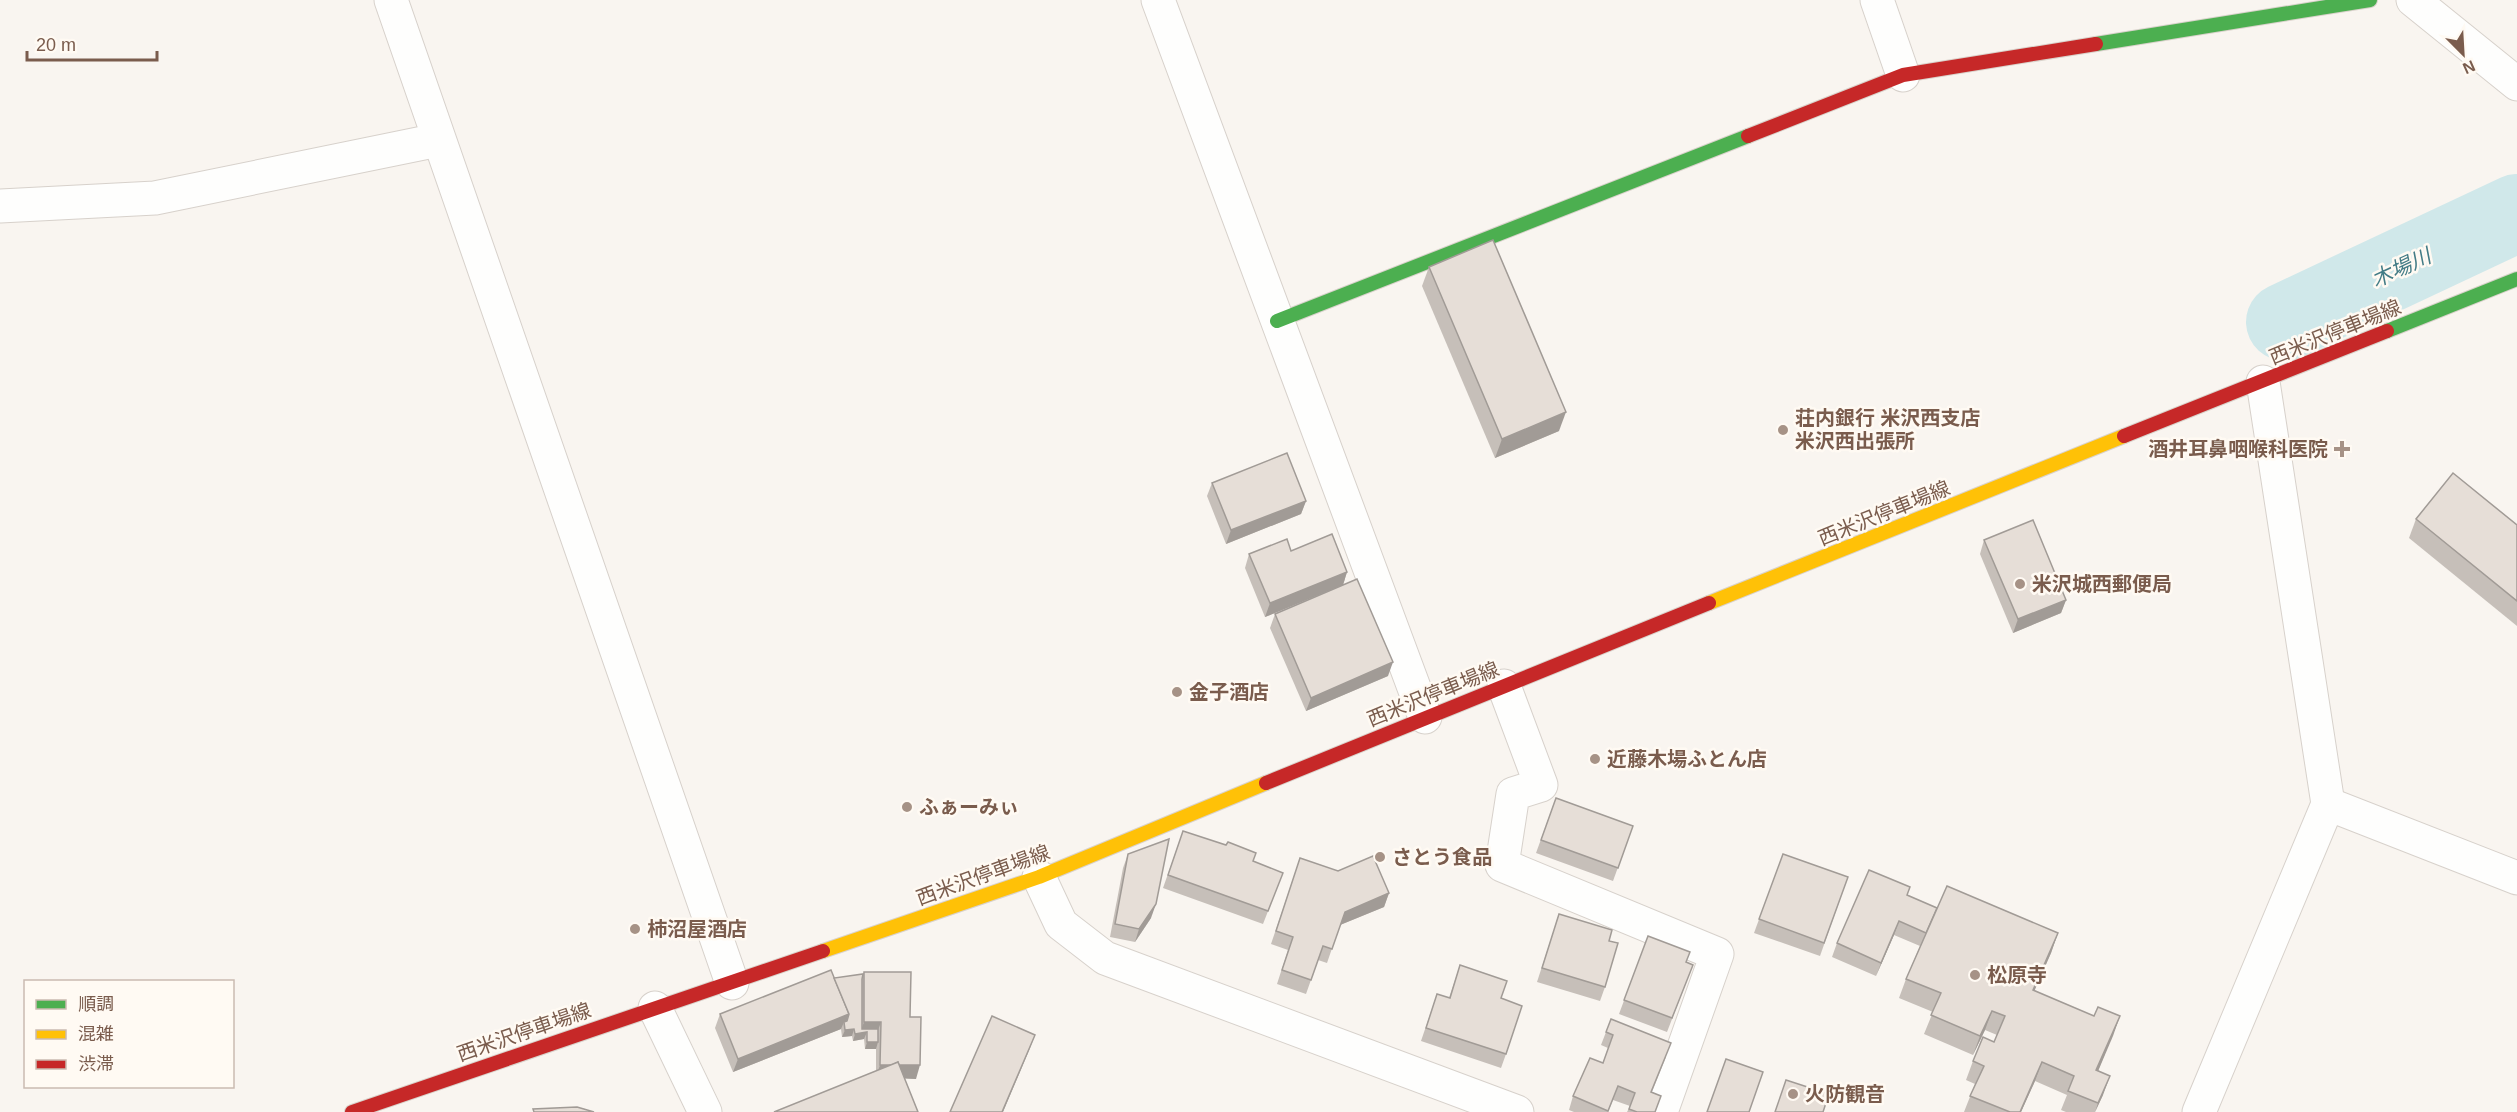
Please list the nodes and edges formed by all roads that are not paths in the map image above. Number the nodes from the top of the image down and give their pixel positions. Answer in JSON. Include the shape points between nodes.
{"nodes":[{"id":1,"x":391,"y":0,"type":"edge"},
{"id":2,"x":1158,"y":0,"type":"edge"},
{"id":3,"x":1877,"y":0,"type":"edge"},
{"id":4,"x":2370,"y":0,"type":"edge"},
{"id":5,"x":2413,"y":0,"type":"edge"},
{"id":6,"x":1903,"y":75,"type":"junction"},
{"id":7,"x":2510,"y":77,"type":"edge"},
{"id":8,"x":438,"y":140,"type":"junction"},
{"id":9,"x":0,"y":206,"type":"edge"},
{"id":10,"x":2517,"y":279,"type":"edge"},
{"id":11,"x":1276,"y":321,"type":"junction"},
{"id":12,"x":2263,"y":382,"type":"junction"},
{"id":13,"x":1504,"y":686,"type":"junction"},
{"id":14,"x":1425,"y":717,"type":"junction"},
{"id":15,"x":2328,"y":804,"type":"junction"},
{"id":16,"x":1039,"y":877,"type":"junction"},
{"id":17,"x":2517,"y":878,"type":"edge"},
{"id":18,"x":732,"y":983,"type":"junction"},
{"id":19,"x":655,"y":1008,"type":"junction"},
{"id":20,"x":1470,"y":1104,"type":"edge"},
{"id":21,"x":352,"y":1112,"type":"edge"},
{"id":22,"x":705,"y":1112,"type":"edge"},
{"id":23,"x":1516,"y":1112,"type":"edge"},
{"id":24,"x":1661,"y":1112,"type":"edge"},
{"id":25,"x":2199,"y":1112,"type":"edge"}],
"edges":[{"from":1,"to":8,"type":"street"},
{"from":2,"to":11,"type":"street"},
{"from":3,"to":6,"type":"street"},
{"from":4,"to":6,"type":"main road"},
{"from":5,"to":7,"type":"street"},
{"from":6,"to":11,"type":"main road"},
{"from":8,"to":9,"type":"street","via":[[155,198]]},
{"from":8,"to":18,"type":"street"},
{"from":10,"to":12,"type":"main road","name":"西米沢停車場線"},
{"from":11,"to":14,"type":"street"},
{"from":12,"to":13,"type":"main road","name":"西米沢停車場線"},
{"from":12,"to":15,"type":"street"},
{"from":13,"to":14,"type":"main road","name":"西米沢停車場線"},
{"from":13,"to":24,"type":"street","via":[[1541,785],[1512,794],[1502,865],[1717,954]]},
{"from":14,"to":16,"type":"main road","name":"西米沢停車場線"},
{"from":15,"to":17,"type":"street"},
{"from":15,"to":25,"type":"street"},
{"from":16,"to":18,"type":"main road","name":"西米沢停車場線"},
{"from":16,"to":20,"type":"street","via":[[1061,924],[1105,958]]},
{"from":18,"to":19,"type":"main road","name":"西米沢停車場線"},
{"from":19,"to":21,"type":"main road","name":"西米沢停車場線"},
{"from":19,"to":22,"type":"street"},
{"from":20,"to":23,"type":"street"}]}
